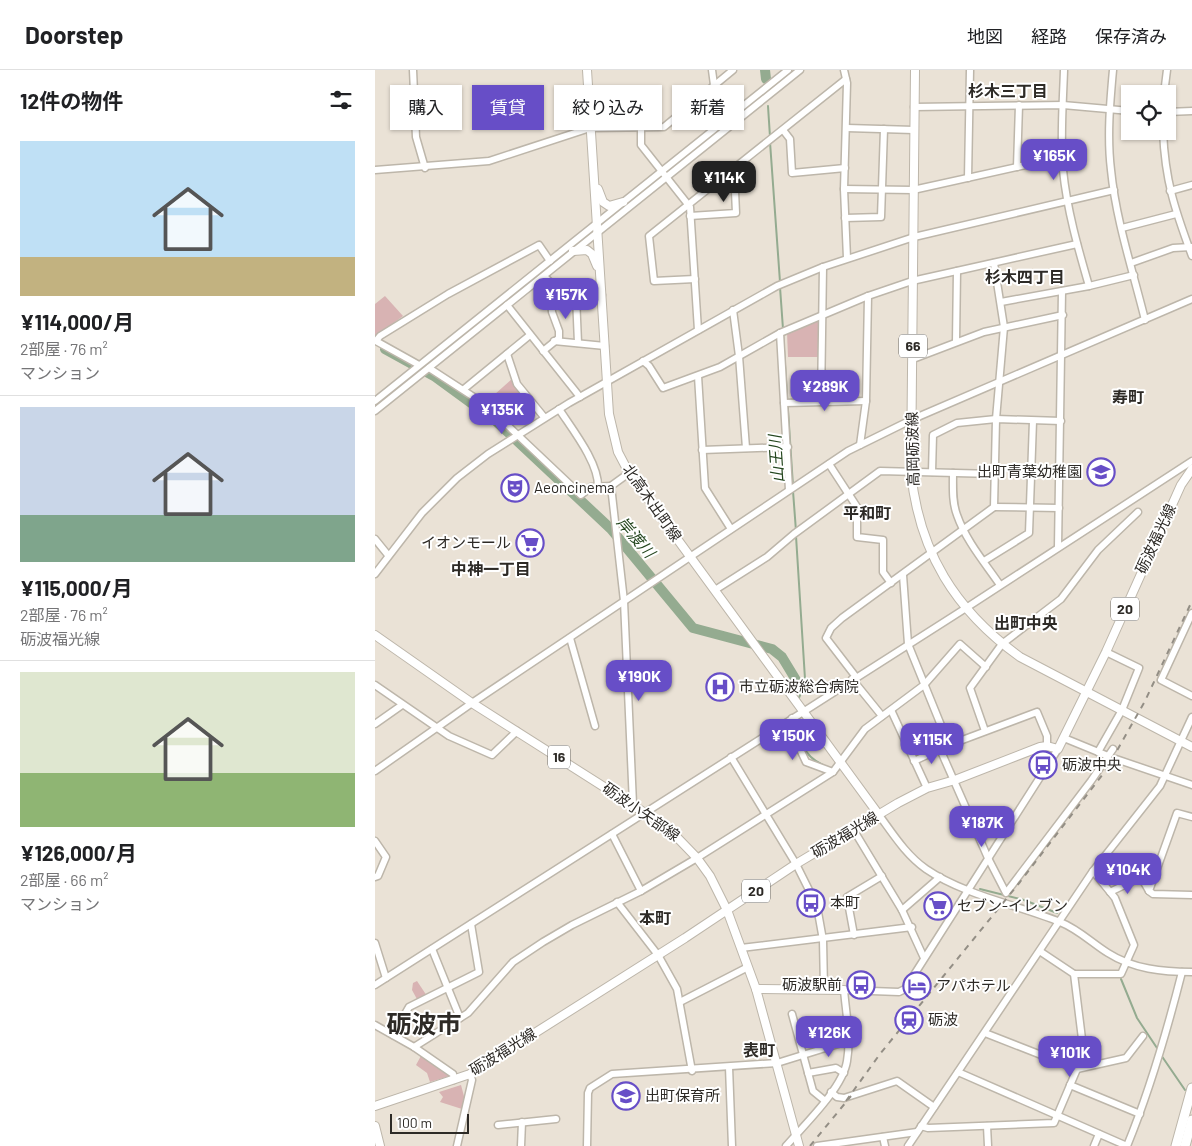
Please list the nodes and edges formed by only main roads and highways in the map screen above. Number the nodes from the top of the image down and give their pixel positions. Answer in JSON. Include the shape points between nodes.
{"nodes":[{"id":1,"x":587,"y":70,"type":"edge"},
{"id":2,"x":915,"y":70,"type":"edge"},
{"id":3,"x":593,"y":170,"type":"junction"},
{"id":4,"x":623,"y":202,"type":"road end"},
{"id":5,"x":573,"y":251,"type":"road end"},
{"id":6,"x":601,"y":285,"type":"junction"},
{"id":7,"x":1192,"y":469,"type":"edge"},
{"id":8,"x":375,"y":635,"type":"edge"},
{"id":9,"x":1087,"y":692,"type":"junction"},
{"id":10,"x":1192,"y":747,"type":"edge"},
{"id":11,"x":879,"y":815,"type":"junction"},
{"id":12,"x":727,"y":910,"type":"junction"},
{"id":13,"x":756,"y":990,"type":"junction"},
{"id":14,"x":844,"y":990,"type":"road end"},
{"id":15,"x":1192,"y":1088,"type":"edge"},
{"id":16,"x":375,"y":1106,"type":"edge"},
{"id":17,"x":1192,"y":1120,"type":"edge"},
{"id":18,"x":375,"y":1126,"type":"edge"},
{"id":19,"x":380,"y":1146,"type":"edge"},
{"id":20,"x":799,"y":1146,"type":"edge"},
{"id":21,"x":1177,"y":1146,"type":"edge"},
{"id":22,"x":1185,"y":1146,"type":"edge"}],
"edges":[{"from":1,"to":3,"type":"main road","name":"北高木出町線"},
{"from":2,"to":9,"type":"main road","name":"高岡砺波線","number":"66","via":[[911,472],[920,524],[942,575],[983,628],[1020,657]]},
{"from":3,"to":4,"type":"main road","via":[[603,202],[609,206]]},
{"from":3,"to":6,"type":"main road","name":"北高木出町線"},
{"from":5,"to":6,"type":"main road","via":[[587,250],[592,254]]},
{"from":6,"to":11,"type":"main road","name":"北高木出町線","via":[[611,432],[629,473]]},
{"from":7,"to":9,"type":"main road","name":"砺波福光線","number":"20","via":[[1181,485]]},
{"from":8,"to":12,"type":"main road","name":"砺波小矢部線","number":"16","via":[[472,703],[667,827],[697,858]]},
{"from":9,"to":10,"type":"main road","name":"高岡砺波線","number":"66"},
{"from":9,"to":11,"type":"main road","name":"砺波福光線","number":"20","via":[[1058,749],[1047,746],[927,788]]},
{"from":11,"to":12,"type":"main road","name":"砺波福光線","number":"20"},
{"from":12,"to":13,"type":"main road","name":"砺波小矢部線","number":"16"},
{"from":12,"to":16,"type":"main road","name":"砺波福光線","number":"20","via":[[470,1074]]},
{"from":13,"to":14,"type":"main road"},
{"from":13,"to":20,"type":"main road","name":"砺波小矢部線","number":"16"},
{"from":15,"to":21,"type":"highway"},
{"from":17,"to":22,"type":"highway"},
{"from":18,"to":19,"type":"main road"}]}
